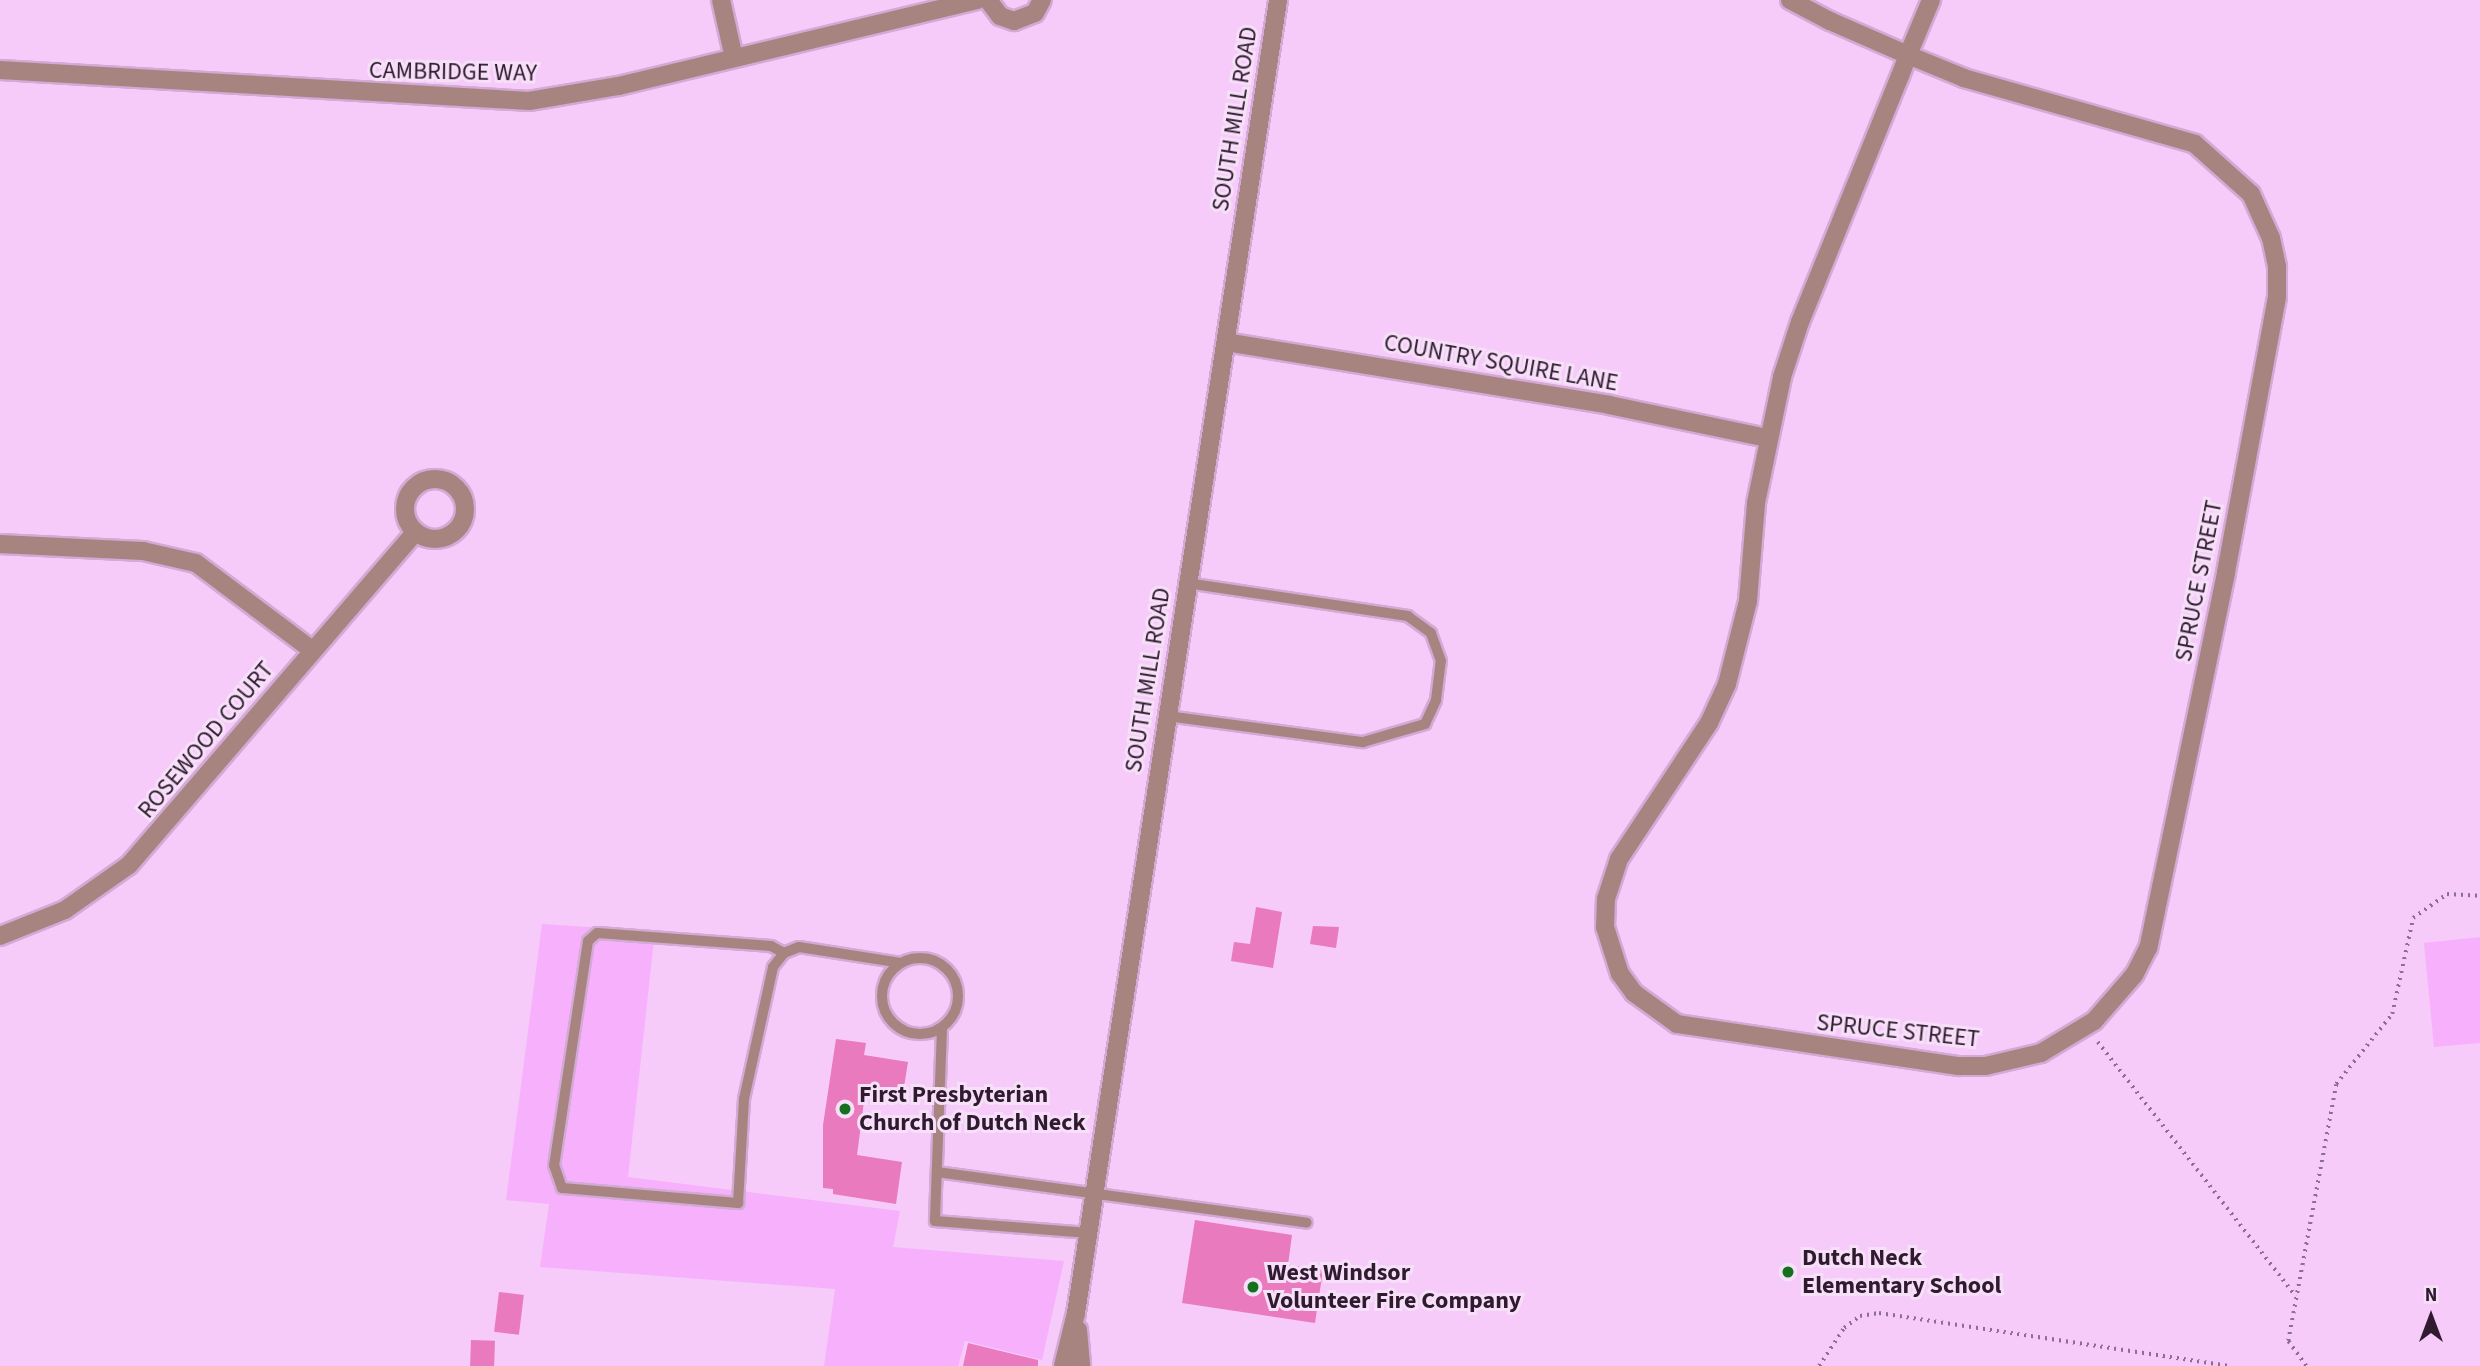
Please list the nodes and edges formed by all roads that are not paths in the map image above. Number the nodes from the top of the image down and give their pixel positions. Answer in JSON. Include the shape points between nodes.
{"nodes":[{"id":1,"x":721,"y":0,"type":"edge"},
{"id":2,"x":978,"y":0,"type":"edge"},
{"id":3,"x":988,"y":0,"type":"edge"},
{"id":4,"x":1042,"y":0,"type":"edge"},
{"id":5,"x":1278,"y":0,"type":"edge"},
{"id":6,"x":1790,"y":0,"type":"edge"},
{"id":7,"x":1931,"y":0,"type":"edge"},
{"id":8,"x":1908,"y":55,"type":"junction"},
{"id":9,"x":734,"y":58,"type":"junction"},
{"id":10,"x":0,"y":70,"type":"edge"},
{"id":11,"x":1226,"y":342,"type":"junction"},
{"id":12,"x":1767,"y":438,"type":"junction"},
{"id":13,"x":415,"y":532,"type":"dead end"},
{"id":14,"x":0,"y":544,"type":"edge"},
{"id":15,"x":1188,"y":583,"type":"junction"},
{"id":16,"x":313,"y":651,"type":"junction"},
{"id":17,"x":1167,"y":716,"type":"junction"},
{"id":18,"x":0,"y":936,"type":"edge"},
{"id":19,"x":783,"y":953,"type":"junction"},
{"id":20,"x":901,"y":963,"type":"junction"},
{"id":21,"x":942,"y":1028,"type":"junction"},
{"id":22,"x":937,"y":1172,"type":"junction"},
{"id":23,"x":1093,"y":1192,"type":"junction"},
{"id":24,"x":1307,"y":1223,"type":"dead end"},
{"id":25,"x":1086,"y":1233,"type":"junction"},
{"id":26,"x":1076,"y":1313,"type":"junction"},
{"id":27,"x":1063,"y":1366,"type":"edge"},
{"id":28,"x":1082,"y":1366,"type":"edge"}],
"edges":[{"from":1,"to":9,"type":"street"},
{"from":2,"to":9,"type":"street","name":"CAMBRIDGE WAY"},
{"from":3,"to":4,"type":"street","via":[[1000,16],[1014,21],[1035,13]]},
{"from":5,"to":11,"type":"street","name":"SOUTH MILL ROAD"},
{"from":6,"to":8,"type":"street"},
{"from":7,"to":8,"type":"street","name":"SPRUCE STREET"},
{"from":8,"to":12,"type":"street","name":"SPRUCE STREET","via":[[1800,322]]},
{"from":8,"to":12,"type":"street","name":"SPRUCE STREET","via":[[2019,97],[2195,144],[2251,194],[2271,238],[2277,267],[2277,297],[2157,923],[2134,975],[2116,1000],[2094,1021],[2041,1053],[1958,1066],[1699,1030],[1656,1012],[1620,974],[1605,928],[1611,877],[1709,723],[1727,684],[1748,601]]},
{"from":9,"to":10,"type":"street","name":"CAMBRIDGE WAY","via":[[571,96],[491,102]]},
{"from":11,"to":12,"type":"street","name":"COUNTRY SQUIRE LANE","via":[[1609,405]]},
{"from":11,"to":15,"type":"street","name":"SOUTH MILL ROAD"},
{"from":13,"to":16,"type":"street","name":"ROSEWOOD COURT"},
{"from":14,"to":16,"type":"street","via":[[143,551],[195,563]]},
{"from":15,"to":17,"type":"street","name":"SOUTH MILL ROAD"},
{"from":15,"to":17,"type":"lane","via":[[1408,616],[1431,633],[1441,661],[1436,700],[1425,724],[1363,742]]},
{"from":16,"to":18,"type":"street","name":"ROSEWOOD COURT","via":[[129,865],[65,910]]},
{"from":17,"to":23,"type":"street","name":"SOUTH MILL ROAD"},
{"from":19,"to":19,"type":"lane","via":[[771,946],[597,933],[588,942],[554,1165],[562,1188],[738,1203],[744,1099],[767,980]]},
{"from":19,"to":20,"type":"lane","via":[[799,947]]},
{"from":20,"to":21,"type":"lane","via":[[926,958],[949,971],[956,981],[957,1007]]},
{"from":20,"to":21,"type":"lane","via":[[882,993],[888,1016],[919,1034]]},
{"from":21,"to":22,"type":"lane"},
{"from":22,"to":23,"type":"lane"},
{"from":22,"to":25,"type":"lane","via":[[935,1221]]},
{"from":23,"to":24,"type":"lane"},
{"from":23,"to":25,"type":"street","name":"SOUTH MILL ROAD"},
{"from":25,"to":26,"type":"street","name":"SOUTH MILL ROAD"},
{"from":26,"to":27,"type":"street","name":"SOUTH MILL ROAD"},
{"from":26,"to":28,"type":"street"}]}
